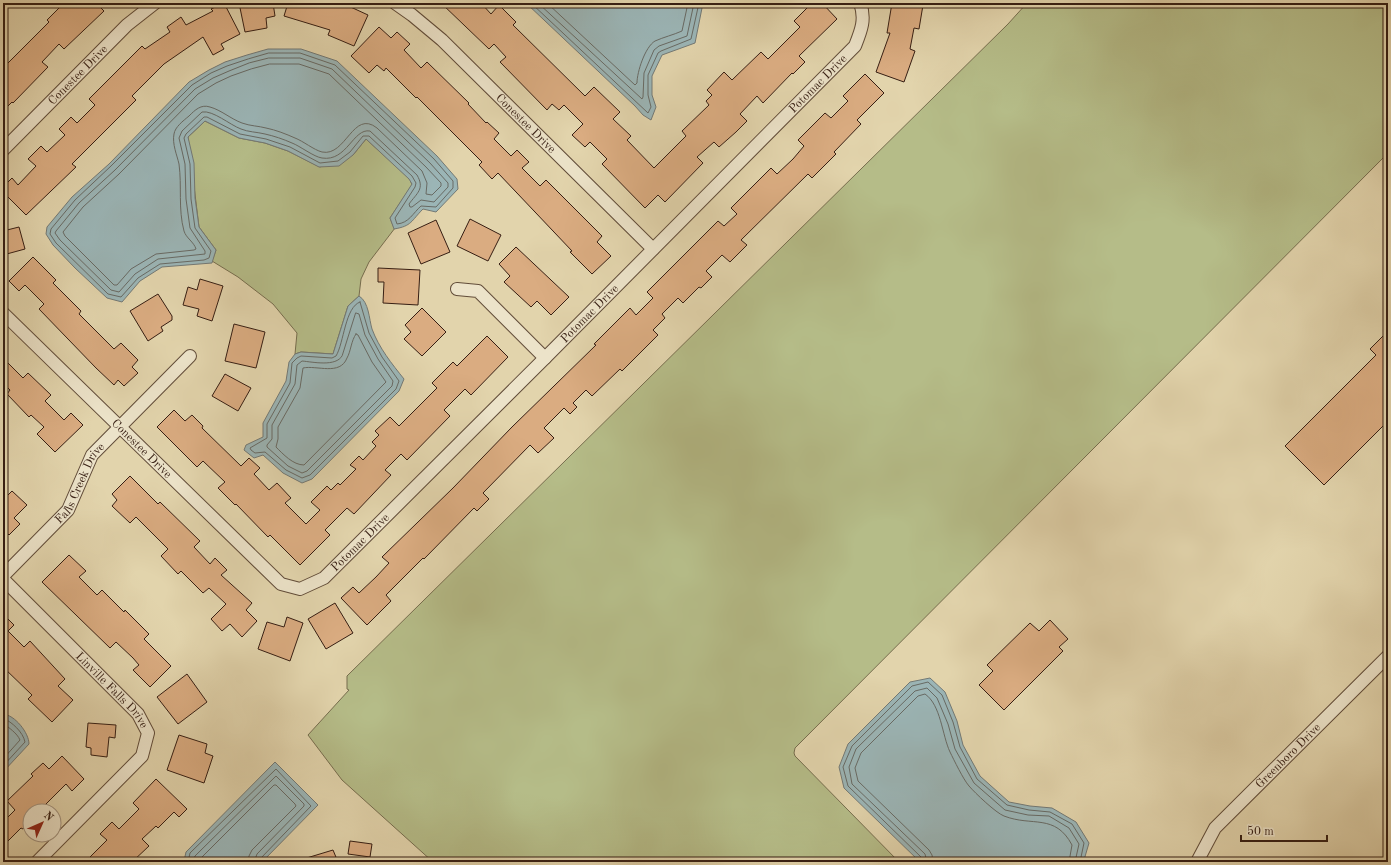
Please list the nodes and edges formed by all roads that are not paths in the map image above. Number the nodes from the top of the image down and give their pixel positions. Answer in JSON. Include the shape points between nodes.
{"nodes":[{"id":1,"x":155,"y":3,"type":"edge"},
{"id":2,"x":395,"y":3,"type":"edge"},
{"id":3,"x":860,"y":3,"type":"edge"},
{"id":4,"x":3,"y":150,"type":"edge"},
{"id":5,"x":653,"y":249,"type":"junction"},
{"id":6,"x":457,"y":289,"type":"dead end"},
{"id":7,"x":3,"y":313,"type":"edge"},
{"id":8,"x":190,"y":356,"type":"dead end"},
{"id":9,"x":545,"y":358,"type":"junction"},
{"id":10,"x":119,"y":427,"type":"junction"},
{"id":11,"x":3,"y":576,"type":"edge"},
{"id":12,"x":3,"y":579,"type":"edge"},
{"id":13,"x":281,"y":584,"type":"joint"},
{"id":14,"x":1388,"y":656,"type":"edge"},
{"id":15,"x":38,"y":862,"type":"edge"},
{"id":16,"x":1198,"y":862,"type":"edge"}],
"edges":[{"from":1,"to":4,"type":"street","name":"Conestee Drive","via":[[128,25]]},
{"from":2,"to":5,"type":"street","name":"Conestee Drive","via":[[442,40]]},
{"from":3,"to":5,"type":"street","name":"Potomac Drive","via":[[863,25],[855,46]]},
{"from":5,"to":9,"type":"street","name":"Potomac Drive"},
{"from":6,"to":9,"type":"street","via":[[478,291]]},
{"from":7,"to":10,"type":"street","name":"Conestee Drive"},
{"from":8,"to":10,"type":"street","name":"Falls Creek Drive"},
{"from":9,"to":13,"type":"street","name":"Potomac Drive","via":[[324,578],[300,589]]},
{"from":10,"to":11,"type":"street","name":"Falls Creek Drive","via":[[92,455],[68,510]]},
{"from":10,"to":13,"type":"street","name":"Conestee Drive"},
{"from":12,"to":15,"type":"street","name":"Linville Falls Drive","via":[[138,714],[148,733],[142,756]]},
{"from":14,"to":16,"type":"street","name":"Greenboro Drive","via":[[1215,828]]}]}
